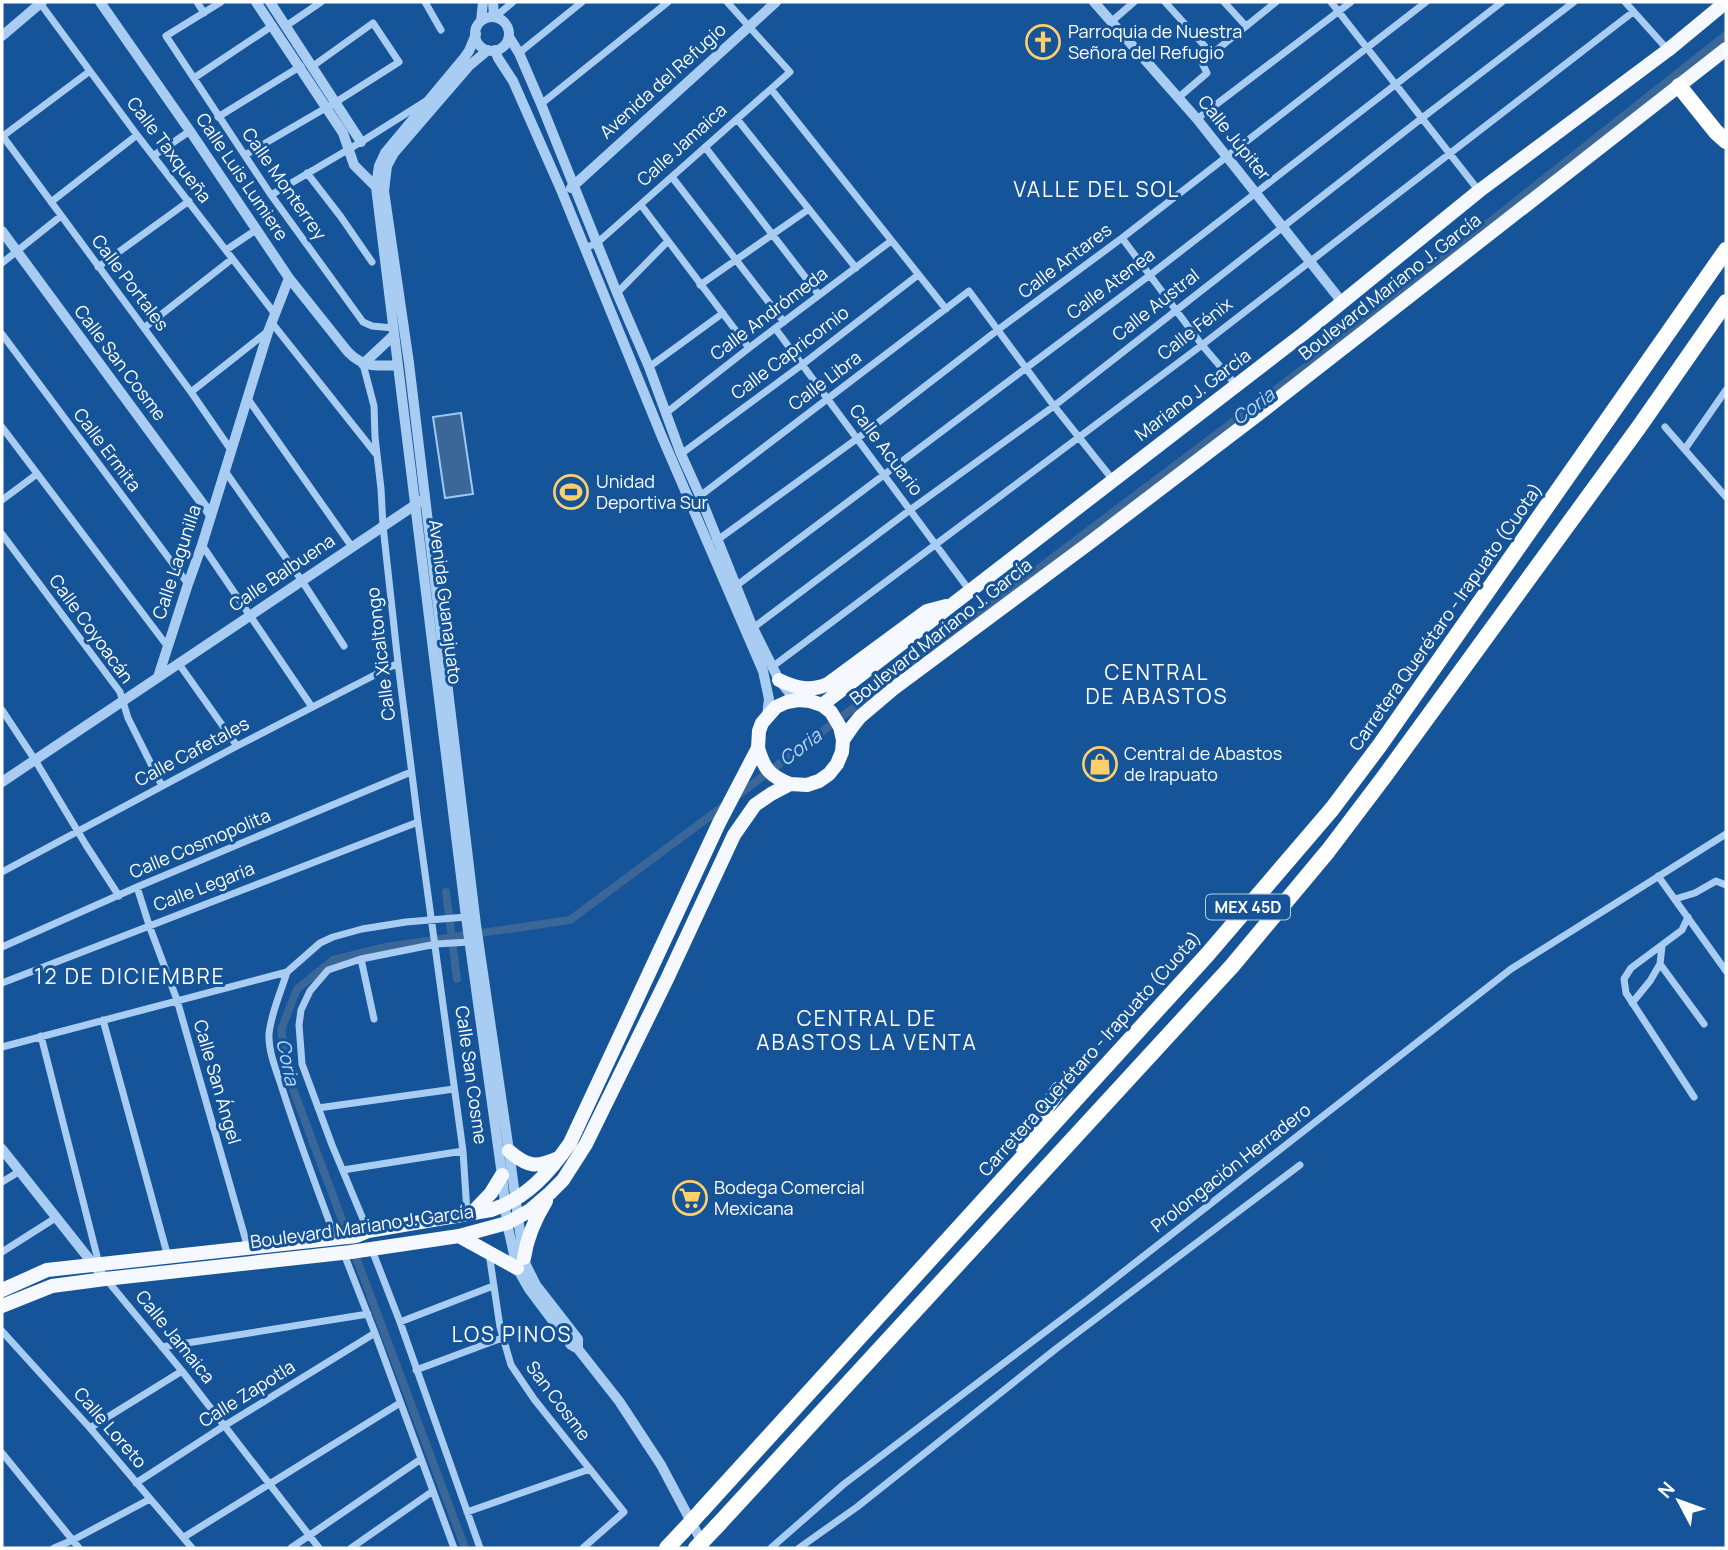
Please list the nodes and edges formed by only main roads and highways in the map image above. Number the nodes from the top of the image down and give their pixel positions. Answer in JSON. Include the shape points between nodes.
{"nodes":[{"id":1,"x":1726,"y":2,"type":"edge"},
{"id":2,"x":1726,"y":49,"type":"edge"},
{"id":3,"x":1679,"y":86,"type":"junction"},
{"id":4,"x":1726,"y":141,"type":"edge"},
{"id":5,"x":1726,"y":250,"type":"edge"},
{"id":6,"x":1726,"y":302,"type":"edge"},
{"id":7,"x":957,"y":602,"type":"junction"},
{"id":8,"x":775,"y":673,"type":"road end"},
{"id":9,"x":826,"y":709,"type":"junction"},
{"id":10,"x":842,"y":733,"type":"junction"},
{"id":11,"x":760,"y":755,"type":"junction"},
{"id":12,"x":784,"y":782,"type":"junction"},
{"id":13,"x":1059,"y":1089,"type":"dead end"},
{"id":14,"x":509,"y":1151,"type":"road end"},
{"id":15,"x":560,"y":1158,"type":"junction"},
{"id":16,"x":502,"y":1175,"type":"road end"},
{"id":17,"x":550,"y":1193,"type":"junction"},
{"id":18,"x":470,"y":1213,"type":"junction"},
{"id":19,"x":968,"y":1217,"type":"junction"},
{"id":20,"x":458,"y":1236,"type":"junction"},
{"id":21,"x":2,"y":1290,"type":"edge"},
{"id":22,"x":2,"y":1306,"type":"edge"},
{"id":23,"x":667,"y":1548,"type":"edge"},
{"id":24,"x":696,"y":1548,"type":"edge"}],
"edges":[{"from":1,"to":7,"type":"main road","name":"Mariano J. García"},
{"from":2,"to":3,"type":"main road","name":"Boulevard Mariano J. García"},
{"from":3,"to":4,"type":"highway"},
{"from":3,"to":10,"type":"main road","name":"Boulevard Mariano J. García","via":[[1092,541],[892,689]]},
{"from":5,"to":19,"type":"highway","name":"Carretera Querétaro - Irapuato (Cuota)","number":"MEX 45D","via":[[1332,809],[1207,955]]},
{"from":6,"to":24,"type":"highway","number":"MEX 45D","bridge":true,"via":[[1328,851],[1231,966]]},
{"from":7,"to":8,"type":"main road","via":[[927,611],[828,684],[794,687]]},
{"from":7,"to":9,"type":"main road","name":"Mariano J. García","via":[[862,673]]},
{"from":9,"to":10,"type":"main road"},
{"from":9,"to":11,"type":"main road","via":[[798,700],[776,708],[759,731]]},
{"from":10,"to":12,"type":"main road","name":"Boulevard Mariano J. García","via":[[842,752],[829,774],[807,785]]},
{"from":11,"to":12,"type":"main road","via":[[768,772]]},
{"from":11,"to":15,"type":"main road","name":"Boulevard Mariano J. García","via":[[719,823]]},
{"from":12,"to":17,"type":"main road","name":"Boulevard Mariano J. García","via":[[755,805],[734,835],[586,1144]]},
{"from":13,"to":19,"type":"highway"},
{"from":14,"to":15,"type":"main road","via":[[536,1165]]},
{"from":15,"to":18,"type":"main road","name":"Boulevard Mariano J. García","via":[[510,1203]]},
{"from":16,"to":18,"type":"main road"},
{"from":17,"to":20,"type":"main road","name":"Boulevard Mariano J. García","via":[[512,1220]]},
{"from":17,"to":20,"type":"main road","via":[[520,1263]]},
{"from":18,"to":21,"type":"main road","name":"Boulevard Mariano J. García","via":[[351,1236],[47,1270]]},
{"from":19,"to":23,"type":"highway","name":"Carretera Querétaro - Irapuato (Cuota)","number":"MEX 45D","bridge":true},
{"from":20,"to":22,"type":"main road","name":"Boulevard Mariano J. García","via":[[52,1286]]}]}
